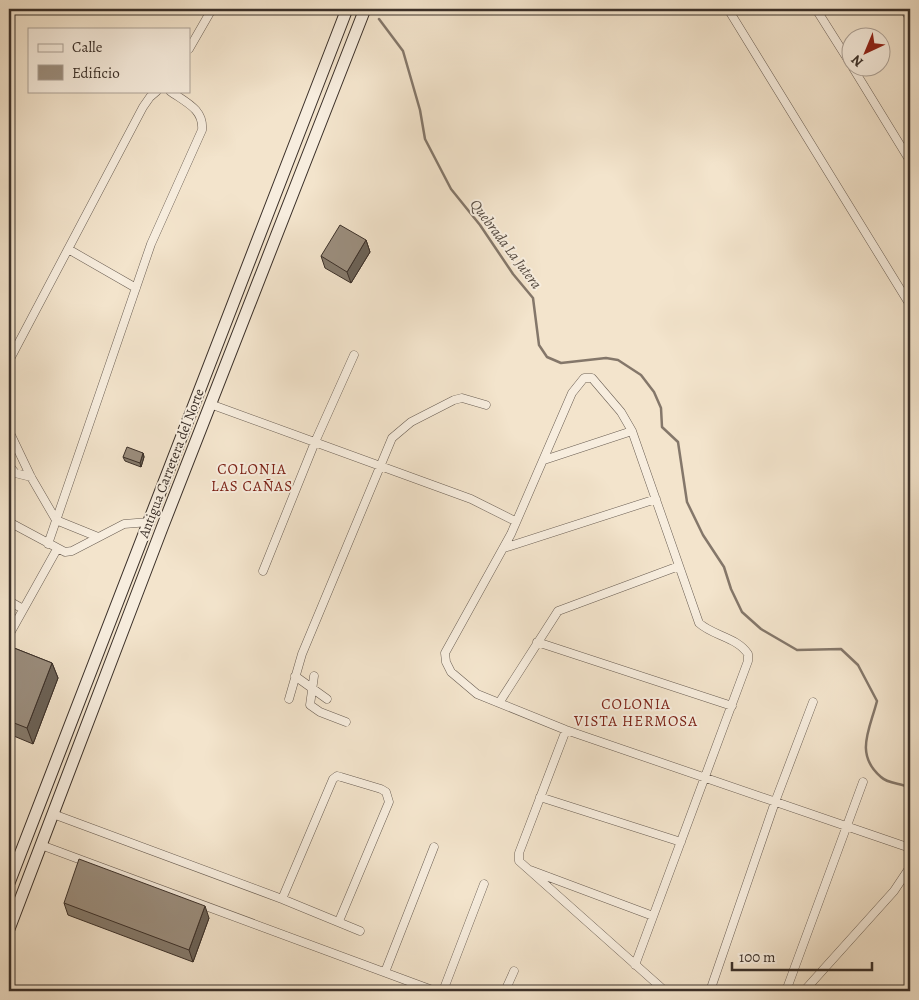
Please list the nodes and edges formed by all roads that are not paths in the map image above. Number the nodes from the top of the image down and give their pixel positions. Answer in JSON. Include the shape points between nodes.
{"nodes":[{"id":1,"x":212,"y":9,"type":"edge"},
{"id":2,"x":347,"y":9,"type":"edge"},
{"id":3,"x":364,"y":9,"type":"edge"},
{"id":4,"x":728,"y":9,"type":"edge"},
{"id":5,"x":816,"y":9,"type":"edge"},
{"id":6,"x":904,"y":9,"type":"edge"},
{"id":7,"x":910,"y":19,"type":"edge"},
{"id":8,"x":190,"y":47,"type":"edge"},
{"id":9,"x":842,"y":51,"type":"edge"},
{"id":10,"x":859,"y":78,"type":"edge"},
{"id":11,"x":156,"y":92,"type":"edge"},
{"id":12,"x":171,"y":92,"type":"edge"},
{"id":13,"x":910,"y":161,"type":"edge"},
{"id":14,"x":68,"y":249,"type":"junction"},
{"id":15,"x":136,"y":288,"type":"junction"},
{"id":16,"x":910,"y":305,"type":"edge"},
{"id":17,"x":354,"y":355,"type":"dead end"},
{"id":18,"x":9,"y":361,"type":"edge"},
{"id":19,"x":210,"y":404,"type":"junction"},
{"id":20,"x":486,"y":405,"type":"dead end"},
{"id":21,"x":9,"y":431,"type":"edge"},
{"id":22,"x":632,"y":431,"type":"junction"},
{"id":23,"x":315,"y":442,"type":"junction"},
{"id":24,"x":544,"y":460,"type":"junction"},
{"id":25,"x":9,"y":465,"type":"edge"},
{"id":26,"x":380,"y":465,"type":"junction"},
{"id":27,"x":31,"y":477,"type":"junction"},
{"id":28,"x":656,"y":499,"type":"junction"},
{"id":29,"x":56,"y":520,"type":"junction"},
{"id":30,"x":9,"y":522,"type":"edge"},
{"id":31,"x":148,"y":522,"type":"junction"},
{"id":32,"x":515,"y":522,"type":"junction"},
{"id":33,"x":98,"y":537,"type":"junction"},
{"id":34,"x":48,"y":544,"type":"junction"},
{"id":35,"x":504,"y":548,"type":"junction"},
{"id":36,"x":57,"y":549,"type":"junction"},
{"id":37,"x":679,"y":566,"type":"junction"},
{"id":38,"x":263,"y":571,"type":"dead end"},
{"id":39,"x":9,"y":601,"type":"edge"},
{"id":40,"x":23,"y":609,"type":"junction"},
{"id":41,"x":9,"y":635,"type":"edge"},
{"id":42,"x":537,"y":642,"type":"junction"},
{"id":43,"x":295,"y":676,"type":"junction"},
{"id":44,"x":314,"y":676,"type":"dead end"},
{"id":45,"x":312,"y":688,"type":"junction"},
{"id":46,"x":288,"y":698,"type":"dead end"},
{"id":47,"x":327,"y":700,"type":"dead end"},
{"id":48,"x":813,"y":702,"type":"dead end"},
{"id":49,"x":499,"y":703,"type":"junction"},
{"id":50,"x":732,"y":706,"type":"junction"},
{"id":51,"x":346,"y":722,"type":"dead end"},
{"id":52,"x":566,"y":730,"type":"junction"},
{"id":53,"x":705,"y":778,"type":"junction"},
{"id":54,"x":863,"y":782,"type":"dead end"},
{"id":55,"x":540,"y":797,"type":"junction"},
{"id":56,"x":775,"y":802,"type":"junction"},
{"id":57,"x":53,"y":814,"type":"junction"},
{"id":58,"x":847,"y":826,"type":"junction"},
{"id":59,"x":681,"y":842,"type":"junction"},
{"id":60,"x":41,"y":845,"type":"junction"},
{"id":61,"x":434,"y":847,"type":"dead end"},
{"id":62,"x":910,"y":848,"type":"edge"},
{"id":63,"x":910,"y":867,"type":"edge"},
{"id":64,"x":525,"y":868,"type":"junction"},
{"id":65,"x":9,"y":883,"type":"edge"},
{"id":66,"x":484,"y":884,"type":"dead end"},
{"id":67,"x":282,"y":899,"type":"junction"},
{"id":68,"x":653,"y":916,"type":"junction"},
{"id":69,"x":339,"y":921,"type":"junction"},
{"id":70,"x":9,"y":929,"type":"edge"},
{"id":71,"x":360,"y":931,"type":"dead end"},
{"id":72,"x":635,"y":965,"type":"junction"},
{"id":73,"x":514,"y":971,"type":"dead end"},
{"id":74,"x":385,"y":972,"type":"junction"},
{"id":75,"x":436,"y":991,"type":"edge"},
{"id":76,"x":443,"y":991,"type":"edge"},
{"id":77,"x":505,"y":991,"type":"edge"},
{"id":78,"x":665,"y":991,"type":"edge"},
{"id":79,"x":710,"y":991,"type":"edge"},
{"id":80,"x":786,"y":991,"type":"edge"},
{"id":81,"x":804,"y":991,"type":"edge"}],
"edges":[{"from":1,"to":8,"type":"street"},
{"from":2,"to":31,"type":"main road","name":"Antigua Carretera del Norte"},
{"from":3,"to":19,"type":"main road","name":"Antigua Carretera del Norte"},
{"from":4,"to":16,"type":"street"},
{"from":5,"to":9,"type":"street"},
{"from":6,"to":7,"type":"street"},
{"from":10,"to":13,"type":"street"},
{"from":11,"to":14,"type":"street","via":[[144,107]]},
{"from":12,"to":15,"type":"street","via":[[200,113],[202,130],[150,244]]},
{"from":14,"to":15,"type":"street"},
{"from":14,"to":18,"type":"street"},
{"from":15,"to":29,"type":"street"},
{"from":17,"to":23,"type":"street"},
{"from":19,"to":23,"type":"street"},
{"from":19,"to":57,"type":"main road","name":"Antigua Carretera del Norte"},
{"from":20,"to":26,"type":"street","via":[[462,398],[411,422],[392,438]]},
{"from":21,"to":27,"type":"street"},
{"from":22,"to":24,"type":"street"},
{"from":22,"to":24,"type":"street","via":[[621,412],[592,378],[584,378],[572,393]]},
{"from":22,"to":28,"type":"street"},
{"from":23,"to":26,"type":"street"},
{"from":23,"to":38,"type":"street"},
{"from":24,"to":32,"type":"street"},
{"from":25,"to":27,"type":"street","via":[[20,475]]},
{"from":26,"to":32,"type":"street","via":[[471,499]]},
{"from":26,"to":43,"type":"street"},
{"from":27,"to":29,"type":"street"},
{"from":28,"to":35,"type":"street"},
{"from":28,"to":37,"type":"street"},
{"from":29,"to":33,"type":"street"},
{"from":29,"to":34,"type":"street"},
{"from":30,"to":34,"type":"street"},
{"from":31,"to":33,"type":"street","via":[[131,522]]},
{"from":31,"to":65,"type":"main road","name":"Antigua Carretera del Norte"},
{"from":32,"to":35,"type":"street"},
{"from":33,"to":36,"type":"street","via":[[72,552]]},
{"from":34,"to":36,"type":"street"},
{"from":35,"to":49,"type":"street","via":[[446,653],[451,672],[462,683]]},
{"from":36,"to":40,"type":"street"},
{"from":37,"to":42,"type":"street","via":[[558,611]]},
{"from":37,"to":50,"type":"street","via":[[698,623],[739,644],[748,654]]},
{"from":39,"to":40,"type":"street"},
{"from":40,"to":41,"type":"street"},
{"from":42,"to":49,"type":"street"},
{"from":42,"to":50,"type":"street"},
{"from":43,"to":45,"type":"street"},
{"from":43,"to":46,"type":"street"},
{"from":44,"to":45,"type":"street"},
{"from":45,"to":47,"type":"street"},
{"from":45,"to":51,"type":"street","via":[[310,705]]},
{"from":48,"to":56,"type":"street"},
{"from":49,"to":52,"type":"street"},
{"from":50,"to":53,"type":"street"},
{"from":52,"to":53,"type":"street"},
{"from":52,"to":55,"type":"street"},
{"from":53,"to":56,"type":"street"},
{"from":53,"to":59,"type":"street"},
{"from":54,"to":58,"type":"street"},
{"from":55,"to":59,"type":"street"},
{"from":55,"to":64,"type":"street","via":[[519,853],[519,861]]},
{"from":56,"to":58,"type":"street"},
{"from":56,"to":79,"type":"street"},
{"from":57,"to":60,"type":"main road","name":"Antigua Carretera del Norte"},
{"from":57,"to":67,"type":"street"},
{"from":58,"to":62,"type":"street"},
{"from":58,"to":80,"type":"street"},
{"from":59,"to":68,"type":"street"},
{"from":60,"to":70,"type":"main road","name":"Antigua Carretera del Norte"},
{"from":60,"to":74,"type":"street"},
{"from":61,"to":74,"type":"street"},
{"from":63,"to":81,"type":"street","via":[[894,891]]},
{"from":64,"to":68,"type":"street"},
{"from":64,"to":72,"type":"street"},
{"from":66,"to":76,"type":"street"},
{"from":67,"to":69,"type":"street"},
{"from":67,"to":69,"type":"street","via":[[333,779],[337,776],[381,790],[386,792],[389,802]]},
{"from":68,"to":72,"type":"street"},
{"from":69,"to":71,"type":"street"},
{"from":72,"to":78,"type":"street"},
{"from":73,"to":77,"type":"street"},
{"from":74,"to":75,"type":"street"}]}
